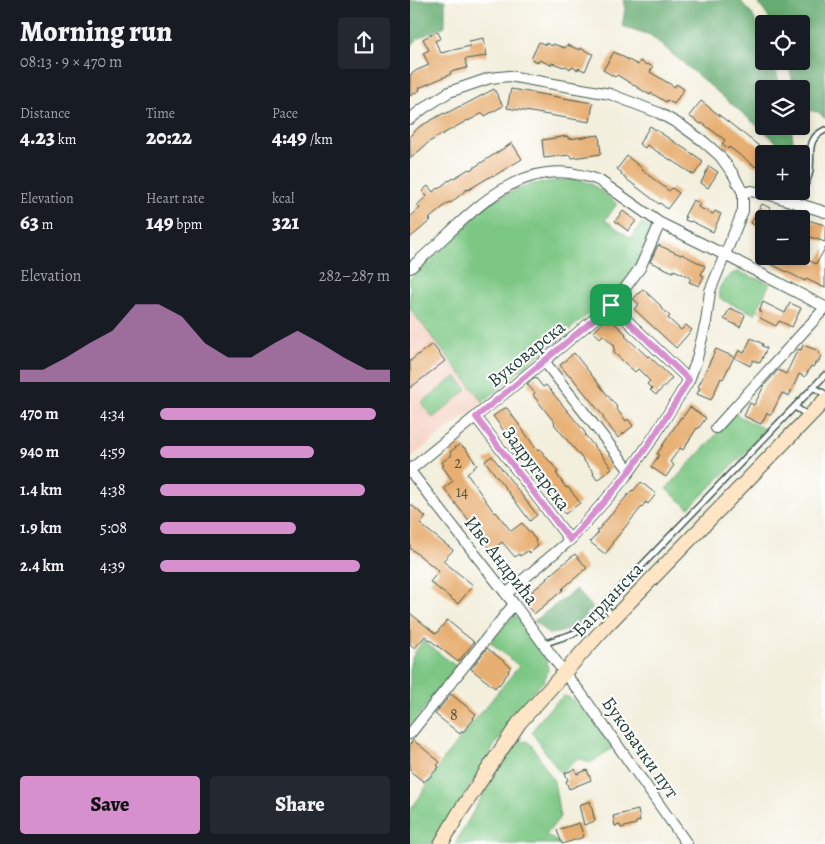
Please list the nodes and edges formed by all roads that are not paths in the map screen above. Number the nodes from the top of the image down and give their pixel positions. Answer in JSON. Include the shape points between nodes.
{"nodes":[{"id":1,"x":410,"y":119,"type":"edge"},
{"id":2,"x":825,"y":130,"type":"edge"},
{"id":3,"x":743,"y":193,"type":"junction"},
{"id":4,"x":793,"y":203,"type":"junction"},
{"id":5,"x":825,"y":212,"type":"edge"},
{"id":6,"x":660,"y":223,"type":"junction"},
{"id":7,"x":725,"y":255,"type":"junction"},
{"id":8,"x":410,"y":268,"type":"edge"},
{"id":9,"x":611,"y":305,"type":"junction"},
{"id":10,"x":825,"y":307,"type":"edge"},
{"id":11,"x":544,"y":361,"type":"junction"},
{"id":12,"x":825,"y":375,"type":"edge"},
{"id":13,"x":689,"y":380,"type":"junction"},
{"id":14,"x":813,"y":387,"type":"junction"},
{"id":15,"x":825,"y":394,"type":"edge"},
{"id":16,"x":825,"y":400,"type":"edge"},
{"id":17,"x":795,"y":407,"type":"junction"},
{"id":18,"x":810,"y":416,"type":"junction"},
{"id":19,"x":476,"y":417,"type":"junction"},
{"id":20,"x":716,"y":428,"type":"dead end"},
{"id":21,"x":410,"y":470,"type":"edge"},
{"id":22,"x":630,"y":471,"type":"junction"},
{"id":23,"x":570,"y":540,"type":"junction"},
{"id":24,"x":506,"y":594,"type":"junction"},
{"id":25,"x":514,"y":604,"type":"junction"},
{"id":26,"x":604,"y":604,"type":"junction"},
{"id":27,"x":613,"y":618,"type":"junction"},
{"id":28,"x":544,"y":644,"type":"junction"},
{"id":29,"x":564,"y":672,"type":"junction"},
{"id":30,"x":410,"y":734,"type":"edge"},
{"id":31,"x":441,"y":844,"type":"edge"},
{"id":32,"x":687,"y":844,"type":"edge"}],
"edges":[{"from":1,"to":3,"type":"street","via":[[450,92],[490,78],[509,76],[610,94],[659,113],[703,140],[734,174]]},
{"from":2,"to":4,"type":"lane","via":[[812,144],[809,176]]},
{"from":3,"to":4,"type":"street","via":[[752,191]]},
{"from":3,"to":7,"type":"street","via":[[743,211]]},
{"from":4,"to":5,"type":"street"},
{"from":6,"to":7,"type":"street"},
{"from":6,"to":8,"type":"street","via":[[591,177],[560,172],[544,174],[510,185],[494,195]]},
{"from":6,"to":9,"type":"street","name":"Вуковарска","via":[[640,268]]},
{"from":7,"to":10,"type":"street"},
{"from":7,"to":13,"type":"street","via":[[710,291],[706,322]]},
{"from":9,"to":11,"type":"street","name":"Вуковарска"},
{"from":9,"to":13,"type":"street"},
{"from":10,"to":20,"type":"street"},
{"from":11,"to":19,"type":"street","name":"Вуковарска"},
{"from":11,"to":22,"type":"street"},
{"from":12,"to":14,"type":"lane"},
{"from":13,"to":22,"type":"street"},
{"from":14,"to":15,"type":"lane"},
{"from":14,"to":17,"type":"lane"},
{"from":16,"to":18,"type":"main road","name":"Багрданска"},
{"from":17,"to":18,"type":"lane"},
{"from":17,"to":26,"type":"lane"},
{"from":18,"to":27,"type":"main road","name":"Багрданска"},
{"from":19,"to":21,"type":"street","name":"Вуковарска"},
{"from":19,"to":23,"type":"street","name":"Задругарска"},
{"from":21,"to":24,"type":"street","name":"Иве Андрића"},
{"from":22,"to":23,"type":"street"},
{"from":23,"to":24,"type":"street"},
{"from":24,"to":25,"type":"street","name":"Иве Андрића"},
{"from":25,"to":28,"type":"street","name":"Иве Андрића"},
{"from":25,"to":30,"type":"street"},
{"from":26,"to":27,"type":"lane"},
{"from":26,"to":28,"type":"lane","via":[[579,631]]},
{"from":27,"to":29,"type":"main road","name":"Багрданска"},
{"from":28,"to":29,"type":"street","name":"Иве Андрића"},
{"from":29,"to":31,"type":"main road","name":"Багрданска","via":[[515,728]]},
{"from":29,"to":32,"type":"street","name":"Буковачки пут"}]}
